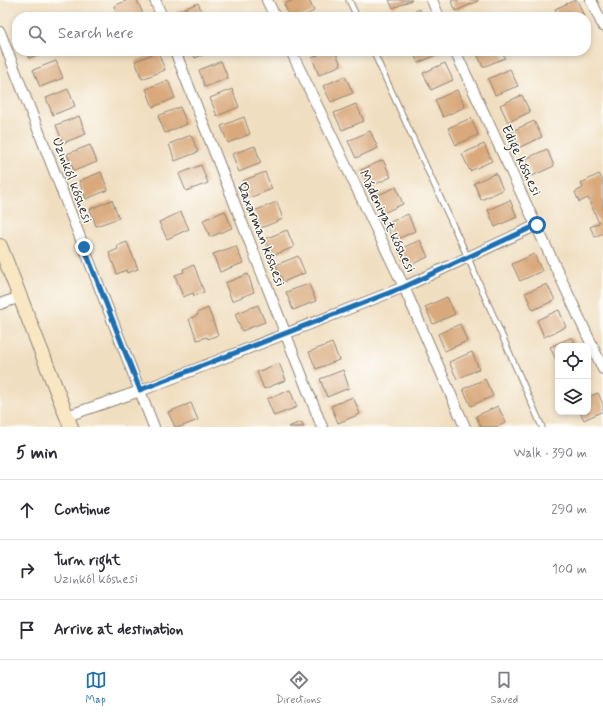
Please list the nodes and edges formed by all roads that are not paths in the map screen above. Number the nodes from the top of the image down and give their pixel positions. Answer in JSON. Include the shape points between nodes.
{"nodes":[{"id":1,"x":155,"y":0,"type":"edge"},
{"id":2,"x":267,"y":0,"type":"edge"},
{"id":3,"x":349,"y":0,"type":"edge"},
{"id":4,"x":432,"y":0,"type":"edge"},
{"id":5,"x":591,"y":0,"type":"edge"},
{"id":6,"x":160,"y":12,"type":"edge"},
{"id":7,"x":273,"y":12,"type":"edge"},
{"id":8,"x":355,"y":12,"type":"edge"},
{"id":9,"x":437,"y":12,"type":"edge"},
{"id":10,"x":603,"y":26,"type":"edge"},
{"id":11,"x":0,"y":32,"type":"edge"},
{"id":12,"x":177,"y":56,"type":"edge"},
{"id":13,"x":293,"y":56,"type":"edge"},
{"id":14,"x":375,"y":56,"type":"edge"},
{"id":15,"x":457,"y":56,"type":"edge"},
{"id":16,"x":537,"y":225,"type":"junction"},
{"id":17,"x":0,"y":246,"type":"edge"},
{"id":18,"x":468,"y":258,"type":"junction"},
{"id":19,"x":404,"y":287,"type":"junction"},
{"id":20,"x":20,"y":297,"type":"junction"},
{"id":21,"x":0,"y":304,"type":"edge"},
{"id":22,"x":285,"y":332,"type":"junction"},
{"id":23,"x":603,"y":369,"type":"edge"},
{"id":24,"x":140,"y":390,"type":"junction"},
{"id":25,"x":69,"y":421,"type":"edge"},
{"id":26,"x":154,"y":427,"type":"edge"},
{"id":27,"x":322,"y":427,"type":"edge"},
{"id":28,"x":465,"y":427,"type":"edge"},
{"id":29,"x":542,"y":427,"type":"edge"}],
"edges":[{"from":1,"to":6,"type":"street"},
{"from":2,"to":7,"type":"street"},
{"from":3,"to":8,"type":"lane"},
{"from":4,"to":9,"type":"street"},
{"from":5,"to":10,"type":"street"},
{"from":11,"to":24,"type":"street","name":"Uzınkól kóshesi"},
{"from":12,"to":22,"type":"street","name":"Qaxarman kóshesi"},
{"from":13,"to":19,"type":"street","name":"Mádeniyat kóshesi"},
{"from":14,"to":18,"type":"lane"},
{"from":15,"to":16,"type":"street","name":"Edige kóshesi"},
{"from":16,"to":18,"type":"street"},
{"from":16,"to":23,"type":"street","name":"Edige kóshesi"},
{"from":17,"to":20,"type":"main road"},
{"from":18,"to":19,"type":"street"},
{"from":18,"to":29,"type":"lane"},
{"from":19,"to":22,"type":"street"},
{"from":19,"to":28,"type":"street","name":"Mádeniyat kóshesi"},
{"from":20,"to":21,"type":"street"},
{"from":20,"to":25,"type":"main road"},
{"from":22,"to":24,"type":"street"},
{"from":22,"to":27,"type":"street","name":"Qaxarman kóshesi"},
{"from":24,"to":25,"type":"street"},
{"from":24,"to":26,"type":"street","name":"Uzınkól kóshesi"}]}
